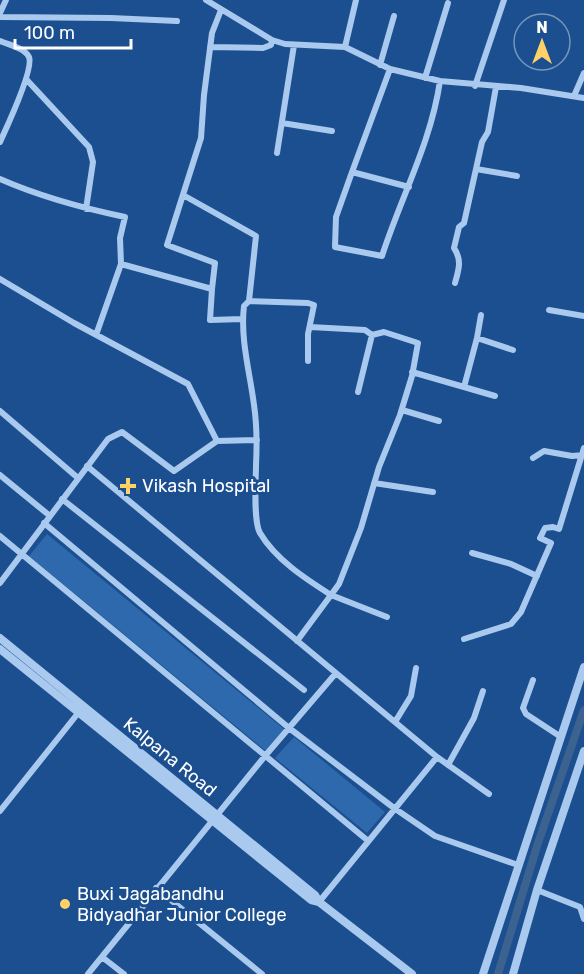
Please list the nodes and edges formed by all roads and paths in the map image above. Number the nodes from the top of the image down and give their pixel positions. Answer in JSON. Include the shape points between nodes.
{"nodes":[{"id":1,"x":6,"y":0,"type":"edge"},
{"id":2,"x":206,"y":0,"type":"edge"},
{"id":3,"x":356,"y":0,"type":"edge"},
{"id":4,"x":504,"y":0,"type":"edge"},
{"id":5,"x":448,"y":3,"type":"dead end"},
{"id":6,"x":221,"y":10,"type":"junction"},
{"id":7,"x":0,"y":15,"type":"edge"},
{"id":8,"x":394,"y":16,"type":"dead end"},
{"id":9,"x":177,"y":21,"type":"dead end"},
{"id":10,"x":272,"y":40,"type":"junction"},
{"id":11,"x":0,"y":41,"type":"edge"},
{"id":12,"x":294,"y":45,"type":"junction"},
{"id":13,"x":210,"y":47,"type":"junction"},
{"id":14,"x":345,"y":47,"type":"junction"},
{"id":15,"x":380,"y":65,"type":"junction"},
{"id":16,"x":390,"y":69,"type":"junction"},
{"id":17,"x":584,"y":73,"type":"edge"},
{"id":18,"x":425,"y":78,"type":"junction"},
{"id":19,"x":26,"y":79,"type":"junction"},
{"id":20,"x":440,"y":81,"type":"junction"},
{"id":21,"x":476,"y":86,"type":"junction"},
{"id":22,"x":496,"y":87,"type":"junction"},
{"id":23,"x":574,"y":96,"type":"junction"},
{"id":24,"x":584,"y":98,"type":"edge"},
{"id":25,"x":282,"y":123,"type":"junction"},
{"id":26,"x":332,"y":131,"type":"dead end"},
{"id":27,"x":0,"y":142,"type":"edge"},
{"id":28,"x":277,"y":153,"type":"dead end"},
{"id":29,"x":476,"y":169,"type":"junction"},
{"id":30,"x":352,"y":172,"type":"junction"},
{"id":31,"x":517,"y":176,"type":"dead end"},
{"id":32,"x":0,"y":179,"type":"edge"},
{"id":33,"x":409,"y":187,"type":"junction"},
{"id":34,"x":183,"y":195,"type":"junction"},
{"id":35,"x":86,"y":209,"type":"junction"},
{"id":36,"x":121,"y":264,"type":"junction"},
{"id":37,"x":0,"y":279,"type":"edge"},
{"id":38,"x":455,"y":283,"type":"dead end"},
{"id":39,"x":212,"y":289,"type":"junction"},
{"id":40,"x":249,"y":301,"type":"junction"},
{"id":41,"x":549,"y":310,"type":"dead end"},
{"id":42,"x":482,"y":315,"type":"dead end"},
{"id":43,"x":584,"y":316,"type":"edge"},
{"id":44,"x":243,"y":319,"type":"junction"},
{"id":45,"x":310,"y":327,"type":"junction"},
{"id":46,"x":96,"y":335,"type":"junction"},
{"id":47,"x":372,"y":335,"type":"junction"},
{"id":48,"x":477,"y":338,"type":"junction"},
{"id":49,"x":513,"y":350,"type":"dead end"},
{"id":50,"x":308,"y":361,"type":"dead end"},
{"id":51,"x":412,"y":372,"type":"junction"},
{"id":52,"x":464,"y":387,"type":"junction"},
{"id":53,"x":358,"y":392,"type":"dead end"},
{"id":54,"x":495,"y":396,"type":"dead end"},
{"id":55,"x":402,"y":410,"type":"junction"},
{"id":56,"x":0,"y":411,"type":"edge"},
{"id":57,"x":439,"y":421,"type":"dead end"},
{"id":58,"x":257,"y":440,"type":"junction"},
{"id":59,"x":217,"y":441,"type":"junction"},
{"id":60,"x":583,"y":453,"type":"edge"},
{"id":61,"x":533,"y":458,"type":"dead end"},
{"id":62,"x":87,"y":466,"type":"junction"},
{"id":63,"x":0,"y":475,"type":"edge"},
{"id":64,"x":78,"y":478,"type":"junction"},
{"id":65,"x":374,"y":483,"type":"junction"},
{"id":66,"x":433,"y":492,"type":"dead end"},
{"id":67,"x":62,"y":499,"type":"junction"},
{"id":68,"x":50,"y":516,"type":"junction"},
{"id":69,"x":44,"y":523,"type":"junction"},
{"id":70,"x":0,"y":536,"type":"edge"},
{"id":71,"x":472,"y":553,"type":"dead end"},
{"id":72,"x":21,"y":554,"type":"junction"},
{"id":73,"x":537,"y":576,"type":"junction"},
{"id":74,"x":0,"y":583,"type":"edge"},
{"id":75,"x":331,"y":595,"type":"junction"},
{"id":76,"x":387,"y":617,"type":"dead end"},
{"id":77,"x":0,"y":638,"type":"edge"},
{"id":78,"x":464,"y":639,"type":"dead end"},
{"id":79,"x":297,"y":641,"type":"junction"},
{"id":80,"x":0,"y":649,"type":"edge"},
{"id":81,"x":584,"y":667,"type":"edge"},
{"id":82,"x":416,"y":668,"type":"dead end"},
{"id":83,"x":336,"y":673,"type":"junction"},
{"id":84,"x":533,"y":680,"type":"dead end"},
{"id":85,"x":304,"y":690,"type":"dead end"},
{"id":86,"x":483,"y":691,"type":"dead end"},
{"id":87,"x":79,"y":712,"type":"junction"},
{"id":88,"x":395,"y":722,"type":"junction"},
{"id":89,"x":289,"y":728,"type":"junction"},
{"id":90,"x":561,"y":737,"type":"junction"},
{"id":91,"x":584,"y":751,"type":"edge"},
{"id":92,"x":265,"y":756,"type":"junction"},
{"id":93,"x":437,"y":757,"type":"junction"},
{"id":94,"x":448,"y":765,"type":"junction"},
{"id":95,"x":489,"y":794,"type":"dead end"},
{"id":96,"x":394,"y":808,"type":"junction"},
{"id":97,"x":0,"y":811,"type":"edge"},
{"id":98,"x":215,"y":818,"type":"junction"},
{"id":99,"x":367,"y":840,"type":"junction"},
{"id":100,"x":518,"y":865,"type":"junction"},
{"id":101,"x":156,"y":888,"type":"junction"},
{"id":102,"x":537,"y":890,"type":"junction"},
{"id":103,"x":319,"y":902,"type":"junction"},
{"id":104,"x":584,"y":918,"type":"edge"},
{"id":105,"x":102,"y":957,"type":"junction"},
{"id":106,"x":88,"y":974,"type":"edge"},
{"id":107,"x":124,"y":974,"type":"edge"},
{"id":108,"x":262,"y":974,"type":"edge"},
{"id":109,"x":412,"y":974,"type":"edge"},
{"id":110,"x":483,"y":974,"type":"edge"},
{"id":111,"x":513,"y":974,"type":"edge"}],
"edges":[{"from":1,"to":7,"type":"street"},
{"from":2,"to":6,"type":"street"},
{"from":3,"to":14,"type":"street"},
{"from":4,"to":21,"type":"street"},
{"from":5,"to":18,"type":"street"},
{"from":6,"to":10,"type":"street"},
{"from":6,"to":13,"type":"street"},
{"from":7,"to":9,"type":"street"},
{"from":8,"to":15,"type":"street"},
{"from":10,"to":12,"type":"street"},
{"from":10,"to":13,"type":"street","via":[[263,48]]},
{"from":11,"to":19,"type":"street","via":[[28,55]]},
{"from":12,"to":14,"type":"street"},
{"from":12,"to":25,"type":"street"},
{"from":13,"to":34,"type":"street","via":[[201,138]]},
{"from":14,"to":15,"type":"street"},
{"from":15,"to":16,"type":"street"},
{"from":16,"to":18,"type":"street"},
{"from":16,"to":30,"type":"street"},
{"from":17,"to":23,"type":"street"},
{"from":18,"to":20,"type":"street"},
{"from":19,"to":27,"type":"street"},
{"from":19,"to":35,"type":"street","via":[[89,147],[93,162]]},
{"from":20,"to":21,"type":"street"},
{"from":20,"to":33,"type":"street","via":[[436,110]]},
{"from":21,"to":22,"type":"street"},
{"from":22,"to":23,"type":"street"},
{"from":22,"to":29,"type":"street"},
{"from":23,"to":24,"type":"street"},
{"from":25,"to":26,"type":"street"},
{"from":25,"to":28,"type":"street"},
{"from":29,"to":31,"type":"street"},
{"from":29,"to":38,"type":"street","via":[[454,248],[460,265]]},
{"from":30,"to":33,"type":"street"},
{"from":30,"to":33,"type":"street","via":[[336,217],[335,247],[382,256]]},
{"from":32,"to":35,"type":"street","via":[[33,194]]},
{"from":34,"to":39,"type":"street","via":[[167,245],[215,263]]},
{"from":34,"to":40,"type":"street","via":[[256,236]]},
{"from":35,"to":36,"type":"street","via":[[125,217],[120,238]]},
{"from":36,"to":39,"type":"street"},
{"from":36,"to":46,"type":"street"},
{"from":37,"to":46,"type":"street"},
{"from":39,"to":44,"type":"street","via":[[210,320]]},
{"from":40,"to":44,"type":"street","via":[[244,306]]},
{"from":40,"to":45,"type":"street","via":[[314,305]]},
{"from":41,"to":43,"type":"street"},
{"from":42,"to":48,"type":"street"},
{"from":44,"to":58,"type":"street"},
{"from":45,"to":47,"type":"street","via":[[365,330]]},
{"from":45,"to":50,"type":"street"},
{"from":46,"to":59,"type":"street","via":[[188,384]]},
{"from":47,"to":51,"type":"street","via":[[384,332],[418,342]]},
{"from":47,"to":53,"type":"street"},
{"from":48,"to":49,"type":"street"},
{"from":48,"to":52,"type":"street"},
{"from":51,"to":52,"type":"street"},
{"from":51,"to":55,"type":"street"},
{"from":52,"to":54,"type":"street"},
{"from":55,"to":57,"type":"street"},
{"from":55,"to":65,"type":"street"},
{"from":56,"to":64,"type":"street"},
{"from":58,"to":59,"type":"street"},
{"from":58,"to":75,"type":"street","via":[[258,530],[272,550]]},
{"from":59,"to":62,"type":"street","via":[[174,471],[122,432],[108,439]]},
{"from":60,"to":61,"type":"street","via":[[572,456],[544,451]]},
{"from":60,"to":73,"type":"street","via":[[559,529],[545,528],[540,538],[551,543]]},
{"from":62,"to":64,"type":"street"},
{"from":62,"to":79,"type":"street"},
{"from":63,"to":68,"type":"street"},
{"from":64,"to":67,"type":"street"},
{"from":65,"to":66,"type":"street"},
{"from":65,"to":75,"type":"street","via":[[361,528]]},
{"from":67,"to":68,"type":"street"},
{"from":67,"to":85,"type":"street"},
{"from":68,"to":69,"type":"street"},
{"from":69,"to":72,"type":"street"},
{"from":69,"to":89,"type":"street"},
{"from":70,"to":72,"type":"street"},
{"from":71,"to":73,"type":"street"},
{"from":72,"to":74,"type":"street"},
{"from":72,"to":92,"type":"street"},
{"from":73,"to":78,"type":"street","via":[[521,612],[511,624]]},
{"from":75,"to":76,"type":"street"},
{"from":75,"to":79,"type":"street"},
{"from":77,"to":98,"type":"street","name":"Kalpana Road"},
{"from":79,"to":83,"type":"street"},
{"from":80,"to":87,"type":"street","name":"Kalpana Road"},
{"from":81,"to":90,"type":"street"},
{"from":82,"to":88,"type":"street","via":[[411,696]]},
{"from":83,"to":88,"type":"street"},
{"from":83,"to":89,"type":"street"},
{"from":84,"to":90,"type":"street","via":[[523,708]]},
{"from":86,"to":94,"type":"street","via":[[474,718]]},
{"from":87,"to":97,"type":"street"},
{"from":87,"to":98,"type":"street","name":"Kalpana Road"},
{"from":88,"to":93,"type":"street"},
{"from":89,"to":92,"type":"street"},
{"from":89,"to":96,"type":"street"},
{"from":90,"to":100,"type":"street"},
{"from":91,"to":102,"type":"street"},
{"from":92,"to":98,"type":"street"},
{"from":92,"to":99,"type":"street"},
{"from":93,"to":94,"type":"street"},
{"from":93,"to":96,"type":"street"},
{"from":94,"to":95,"type":"street"},
{"from":96,"to":99,"type":"street"},
{"from":96,"to":100,"type":"street","via":[[435,836]]},
{"from":98,"to":101,"type":"street"},
{"from":98,"to":103,"type":"street","name":"Kalpana Road","via":[[311,900]]},
{"from":99,"to":103,"type":"street"},
{"from":100,"to":110,"type":"street"},
{"from":101,"to":105,"type":"street"},
{"from":101,"to":108,"type":"street"},
{"from":102,"to":104,"type":"street","via":[[580,907]]},
{"from":102,"to":111,"type":"street"},
{"from":103,"to":109,"type":"street","name":"Kalpana Road"},
{"from":105,"to":106,"type":"street"},
{"from":105,"to":107,"type":"street"}]}
